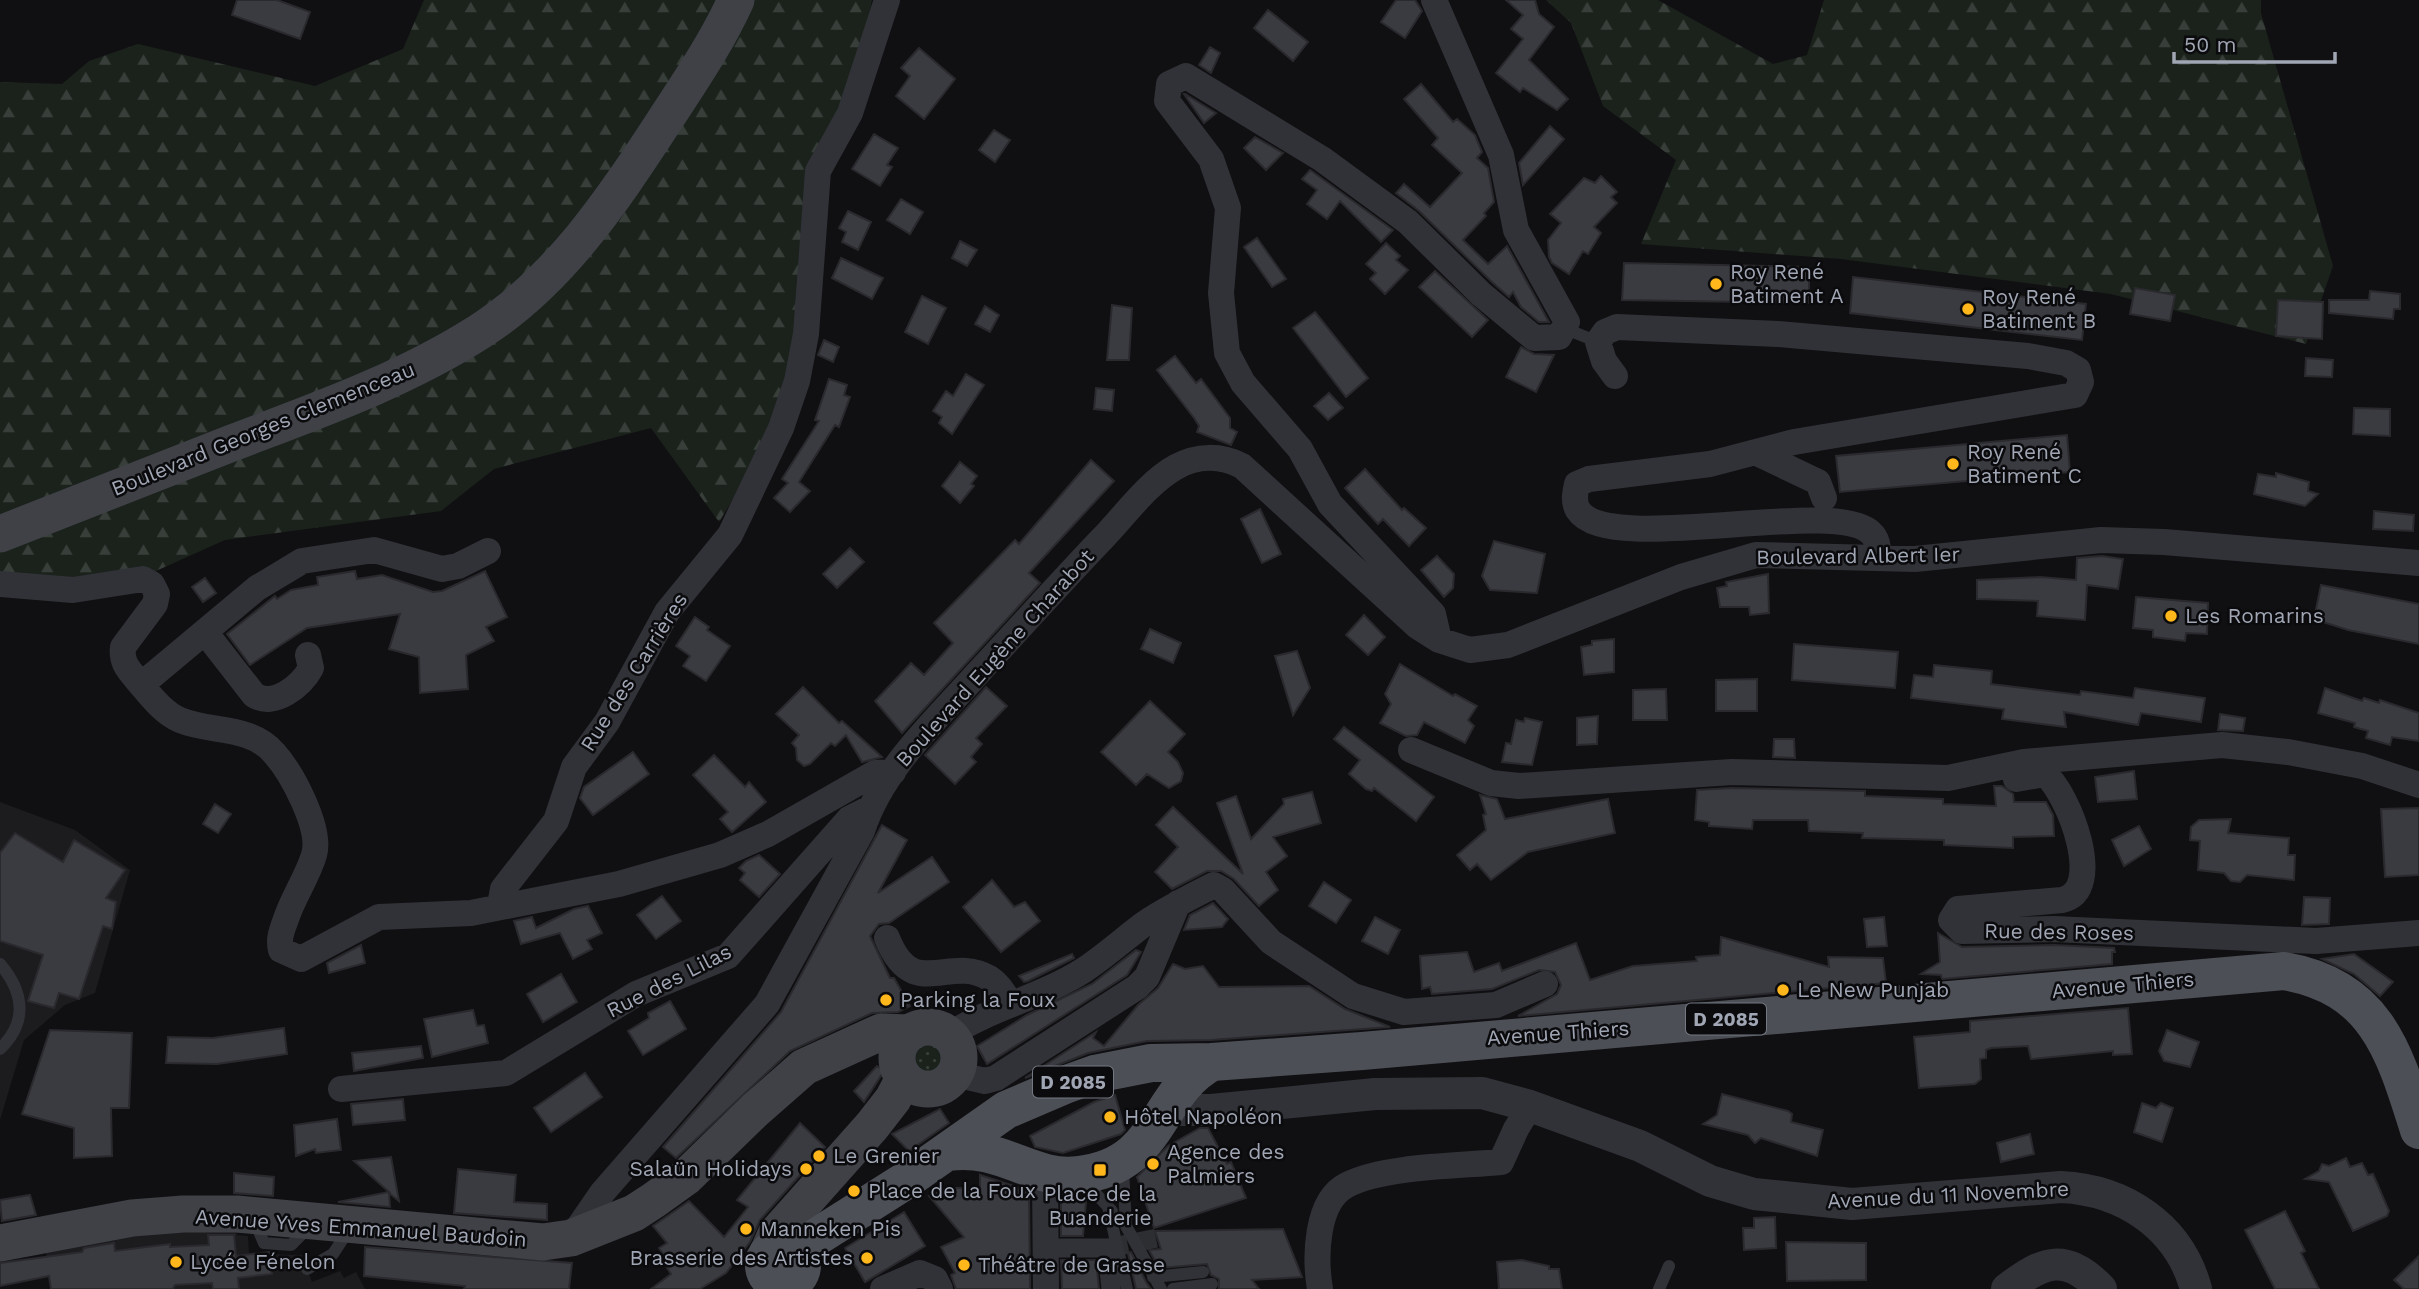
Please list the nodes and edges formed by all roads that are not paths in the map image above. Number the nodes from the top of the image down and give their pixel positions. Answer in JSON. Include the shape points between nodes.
{"nodes":[{"id":1,"x":736,"y":0,"type":"edge"},
{"id":2,"x":887,"y":0,"type":"edge"},
{"id":3,"x":1434,"y":0,"type":"edge"},
{"id":4,"x":1566,"y":328,"type":"junction"},
{"id":5,"x":1598,"y":342,"type":"junction"},
{"id":6,"x":1615,"y":376,"type":"dead end"},
{"id":7,"x":1757,"y":453,"type":"junction"},
{"id":8,"x":1824,"y":498,"type":"dead end"},
{"id":9,"x":0,"y":534,"type":"edge"},
{"id":10,"x":488,"y":551,"type":"dead end"},
{"id":11,"x":1879,"y":558,"type":"junction"},
{"id":12,"x":2419,"y":563,"type":"edge"},
{"id":13,"x":0,"y":584,"type":"edge"},
{"id":14,"x":205,"y":632,"type":"junction"},
{"id":15,"x":1439,"y":640,"type":"junction"},
{"id":16,"x":308,"y":655,"type":"dead end"},
{"id":17,"x":141,"y":685,"type":"junction"},
{"id":18,"x":1411,"y":750,"type":"dead end"},
{"id":19,"x":893,"y":772,"type":"junction"},
{"id":20,"x":1948,"y":778,"type":"junction"},
{"id":21,"x":2419,"y":785,"type":"edge"},
{"id":22,"x":869,"y":808,"type":"junction"},
{"id":23,"x":1178,"y":903,"type":"junction"},
{"id":24,"x":500,"y":905,"type":"junction"},
{"id":25,"x":2419,"y":933,"type":"edge"},
{"id":26,"x":887,"y":938,"type":"dead end"},
{"id":27,"x":2239,"y":957,"type":"junction"},
{"id":28,"x":0,"y":964,"type":"edge"},
{"id":29,"x":1545,"y":984,"type":"dead end"},
{"id":30,"x":1010,"y":1003,"type":"junction"},
{"id":31,"x":949,"y":1035,"type":"joint"},
{"id":32,"x":0,"y":1049,"type":"edge"},
{"id":33,"x":1212,"y":1062,"type":"junction"},
{"id":34,"x":1126,"y":1067,"type":"junction"},
{"id":35,"x":920,"y":1068,"type":"junction"},
{"id":36,"x":341,"y":1089,"type":"dead end"},
{"id":37,"x":1022,"y":1103,"type":"junction"},
{"id":38,"x":1531,"y":1106,"type":"junction"},
{"id":39,"x":1168,"y":1110,"type":"junction"},
{"id":40,"x":2419,"y":1130,"type":"edge"},
{"id":41,"x":948,"y":1152,"type":"junction"},
{"id":42,"x":1122,"y":1160,"type":"junction"},
{"id":43,"x":627,"y":1164,"type":"junction"},
{"id":44,"x":1046,"y":1170,"type":"junction"},
{"id":45,"x":627,"y":1206,"type":"junction"},
{"id":46,"x":1108,"y":1206,"type":"junction"},
{"id":47,"x":352,"y":1225,"type":"junction"},
{"id":48,"x":1126,"y":1226,"type":"junction"},
{"id":49,"x":0,"y":1243,"type":"edge"},
{"id":50,"x":1045,"y":1248,"type":"junction"},
{"id":51,"x":784,"y":1264,"type":"edge"},
{"id":52,"x":1669,"y":1266,"type":"dead end"},
{"id":53,"x":307,"y":1269,"type":"dead end"},
{"id":54,"x":1203,"y":1272,"type":"dead end"},
{"id":55,"x":1153,"y":1277,"type":"junction"},
{"id":56,"x":1212,"y":1284,"type":"dead end"},
{"id":57,"x":1320,"y":1286,"type":"edge"},
{"id":58,"x":883,"y":1289,"type":"edge"},
{"id":59,"x":940,"y":1289,"type":"edge"},
{"id":60,"x":1046,"y":1289,"type":"edge"},
{"id":61,"x":1111,"y":1289,"type":"edge"},
{"id":62,"x":1127,"y":1289,"type":"edge"},
{"id":63,"x":1161,"y":1289,"type":"edge"},
{"id":64,"x":1173,"y":1289,"type":"edge"},
{"id":65,"x":1659,"y":1289,"type":"edge"},
{"id":66,"x":2007,"y":1289,"type":"edge"},
{"id":67,"x":2101,"y":1289,"type":"edge"},
{"id":68,"x":2196,"y":1289,"type":"edge"}],
"edges":[{"from":1,"to":9,"type":"main road","name":"Boulevard Georges Clemenceau","via":[[705,59],[603,212],[566,258],[480,331],[357,395]]},
{"from":2,"to":24,"type":"street","name":"Rue des Carrières","via":[[850,113],[818,171],[806,334],[781,428],[730,535],[667,612],[607,722],[574,767],[556,821],[503,889]]},
{"from":3,"to":4,"type":"street","via":[[1501,155],[1516,230],[1567,322]]},
{"from":4,"to":5,"type":"lane"},
{"from":4,"to":15,"type":"street","via":[[1559,337],[1534,338],[1481,294],[1408,222],[1322,159],[1186,76],[1169,84],[1167,101],[1211,159],[1228,208],[1221,293],[1227,353],[1243,383],[1300,449],[1330,504],[1433,614]]},
{"from":5,"to":6,"type":"street"},
{"from":5,"to":7,"type":"street","via":[[1605,331],[1617,327],[1778,334],[2028,356],[2066,363],[2078,370],[2081,382],[2075,395],[2053,400],[1794,442]]},
{"from":7,"to":8,"type":"street","via":[[1818,482]]},
{"from":7,"to":11,"type":"street","via":[[1710,464],[1589,479],[1577,484],[1574,497],[1578,511],[1609,526],[1856,524],[1876,540]]},
{"from":10,"to":14,"type":"street","via":[[442,569],[374,550],[302,561],[257,588]]},
{"from":11,"to":12,"type":"street","name":"Boulevard Albert Ier","via":[[1984,554],[2101,540]]},
{"from":11,"to":15,"type":"street","name":"Boulevard Albert Ier","via":[[1756,555],[1681,577],[1508,645],[1470,650]]},
{"from":13,"to":17,"type":"street","via":[[73,590],[133,579],[152,584],[155,604],[123,648],[122,657]]},
{"from":14,"to":16,"type":"street","via":[[263,701],[272,701],[307,676],[311,668]]},
{"from":14,"to":17,"type":"street"},
{"from":15,"to":19,"type":"street","name":"Boulevard Eugène Charabot","via":[[1417,626],[1242,466],[1228,458],[1209,457],[1176,466],[1158,481],[1030,615]]},
{"from":17,"to":24,"type":"street","via":[[180,720],[258,739],[289,774],[306,808],[316,845],[279,941],[281,950],[290,956],[301,959],[379,917],[471,913]]},
{"from":18,"to":20,"type":"street","name":"Rue des Roses","via":[[1491,783],[1519,786],[1732,772]]},
{"from":19,"to":22,"type":"street","name":"Boulevard Eugène Charabot"},
{"from":19,"to":24,"type":"street","via":[[875,773],[768,834],[720,855],[620,884]]},
{"from":20,"to":21,"type":"street","name":"Rue des Roses","via":[[2024,762],[2222,745],[2362,766]]},
{"from":20,"to":27,"type":"street","name":"Rue des Roses","via":[[2006,780],[2046,774],[2059,791],[2074,827],[2085,872],[2072,898],[1958,909],[1951,920],[1955,928],[2113,931]]},
{"from":22,"to":36,"type":"street","name":"Rue des Lilas","via":[[849,819],[728,956],[636,994],[506,1073]]},
{"from":22,"to":43,"type":"street","name":"Boulevard Eugène Charabot","via":[[862,831],[767,1004]]},
{"from":23,"to":29,"type":"street","via":[[1214,885],[1270,942],[1353,996],[1404,1012],[1496,1005]]},
{"from":23,"to":30,"type":"street","via":[[1084,970],[1039,995]]},
{"from":23,"to":35,"type":"street","via":[[1147,977],[1137,987],[996,1078],[985,1081]]},
{"from":25,"to":27,"type":"street","via":[[2316,941]]},
{"from":26,"to":30,"type":"street","via":[[903,966],[917,973],[986,976],[998,984]]},
{"from":27,"to":33,"type":"main road","name":"Avenue Thiers","number":"D 2085"},
{"from":27,"to":40,"type":"main road","name":"Avenue Thiers","number":"D 2085","via":[[2306,975],[2350,997],[2379,1028],[2400,1070]]},
{"from":28,"to":32,"type":"lane","via":[[19,994],[21,1007],[18,1026]]},
{"from":30,"to":31,"type":"street"},
{"from":31,"to":35,"type":"main road","name":"Avenue Yves Emmanuel Baudoin","via":[[925,1027]]},
{"from":33,"to":34,"type":"main road","name":"Avenue Thiers","number":"D 2085"},
{"from":33,"to":39,"type":"main road","via":[[1192,1074]]},
{"from":34,"to":37,"type":"main road","name":"Avenue Thiers","number":"D 2085"},
{"from":34,"to":39,"type":"main road","number":"D 2085"},
{"from":35,"to":45,"type":"main road","name":"Avenue Yves Emmanuel Baudoin","via":[[881,1032],[804,1067],[687,1177]]},
{"from":35,"to":51,"type":"main road","number":"D 2085","via":[[872,1126]]},
{"from":37,"to":41,"type":"main road","name":"Avenue Thiers","number":"D 2085"},
{"from":37,"to":44,"type":"main road","number":"D 2085","via":[[1010,1125]]},
{"from":38,"to":39,"type":"street","name":"Avenue du 11 Novembre","via":[[1482,1093],[1456,1092]]},
{"from":38,"to":57,"type":"street","via":[[1501,1162],[1377,1174],[1345,1185],[1332,1199],[1318,1231]]},
{"from":38,"to":68,"type":"street","name":"Avenue du 11 Novembre","via":[[1640,1146],[1710,1181],[1754,1194],[1852,1204],[2088,1188],[2113,1195],[2157,1223],[2186,1261]]},
{"from":39,"to":42,"type":"main road","via":[[1147,1141]]},
{"from":41,"to":44,"type":"main road","via":[[978,1150]]},
{"from":41,"to":51,"type":"main road","name":"Avenue Thiers","number":"D 2085"},
{"from":42,"to":44,"type":"main road"},
{"from":42,"to":48,"type":"lane"},
{"from":43,"to":45,"type":"street"},
{"from":43,"to":45,"type":"street","name":"Boulevard Eugène Charabot"},
{"from":44,"to":46,"type":"lane"},
{"from":44,"to":50,"type":"street"},
{"from":45,"to":47,"type":"main road","name":"Avenue Yves Emmanuel Baudoin","via":[[571,1238],[543,1242]]},
{"from":46,"to":48,"type":"lane"},
{"from":46,"to":62,"type":"lane"},
{"from":47,"to":49,"type":"main road","name":"Avenue Yves Emmanuel Baudoin","via":[[183,1214],[132,1218]]},
{"from":47,"to":53,"type":"lane","via":[[333,1254]]},
{"from":48,"to":55,"type":"lane"},
{"from":50,"to":60,"type":"street"},
{"from":50,"to":61,"type":"street","via":[[1108,1248]]},
{"from":52,"to":65,"type":"lane"},
{"from":54,"to":55,"type":"lane"},
{"from":55,"to":63,"type":"lane"},
{"from":56,"to":64,"type":"lane"},
{"from":58,"to":59,"type":"street","via":[[920,1273],[935,1279]]},
{"from":66,"to":67,"type":"street","via":[[2048,1264],[2069,1265]]}]}
